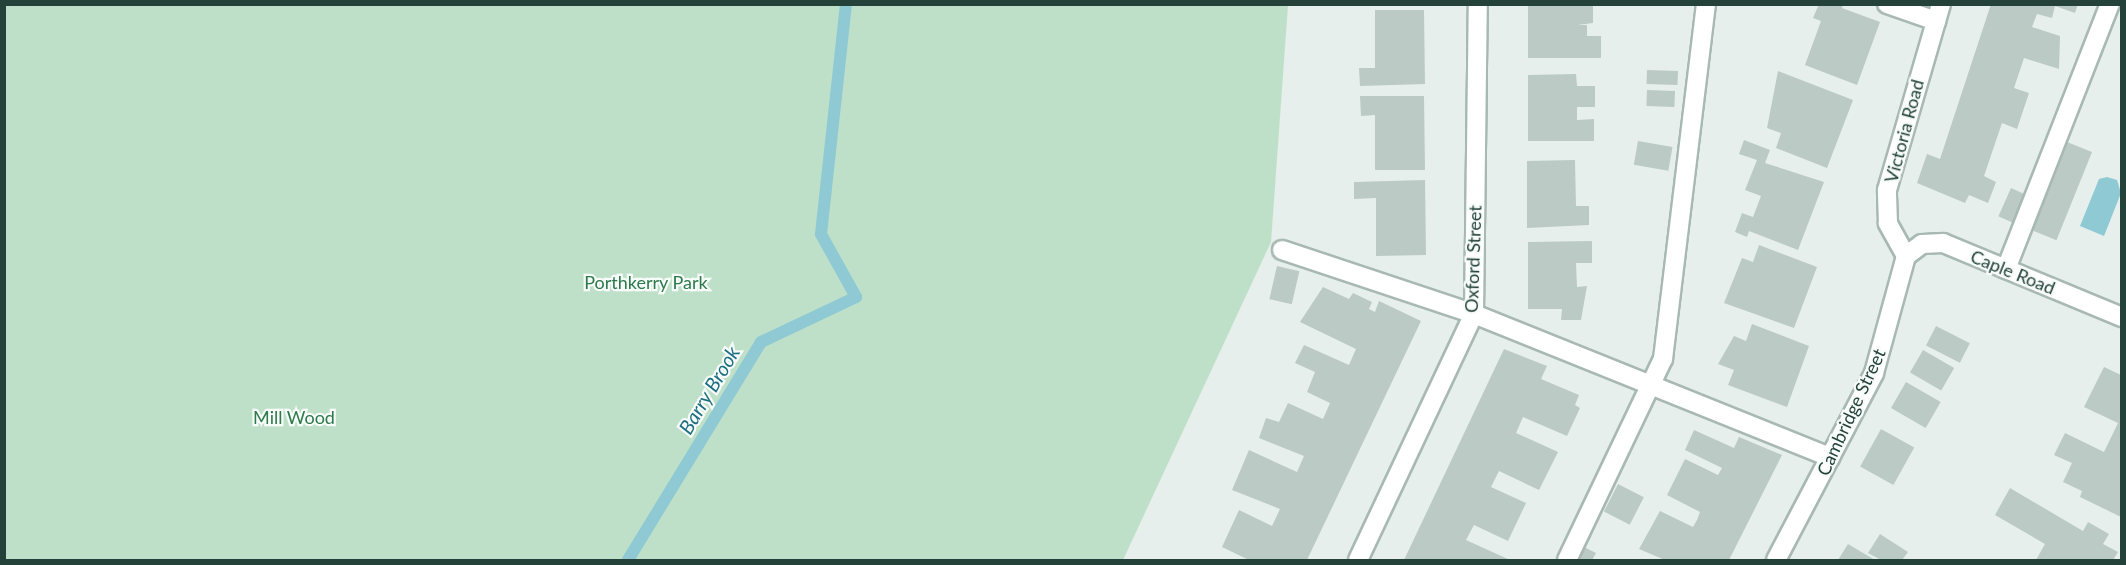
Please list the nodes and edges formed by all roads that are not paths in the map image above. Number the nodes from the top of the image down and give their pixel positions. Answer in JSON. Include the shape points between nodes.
{"nodes":[{"id":1,"x":1478,"y":4,"type":"edge"},
{"id":2,"x":1706,"y":4,"type":"edge"},
{"id":3,"x":1887,"y":4,"type":"edge"},
{"id":4,"x":2110,"y":4,"type":"edge"},
{"id":5,"x":1939,"y":13,"type":"edge"},
{"id":6,"x":1282,"y":250,"type":"dead end"},
{"id":7,"x":1906,"y":256,"type":"junction"},
{"id":8,"x":2006,"y":269,"type":"junction"},
{"id":9,"x":1474,"y":314,"type":"junction"},
{"id":10,"x":2121,"y":317,"type":"edge"},
{"id":11,"x":1651,"y":385,"type":"junction"},
{"id":12,"x":1830,"y":457,"type":"junction"},
{"id":13,"x":1358,"y":561,"type":"edge"},
{"id":14,"x":1567,"y":561,"type":"edge"},
{"id":15,"x":1776,"y":561,"type":"edge"}],
"edges":[{"from":1,"to":9,"type":"street","name":"Oxford Street"},
{"from":2,"to":11,"type":"street","via":[[1663,359]]},
{"from":3,"to":5,"type":"street"},
{"from":4,"to":8,"type":"street"},
{"from":5,"to":7,"type":"street","name":"Victoria Road","via":[[1887,190],[1888,223]]},
{"from":6,"to":9,"type":"street"},
{"from":7,"to":8,"type":"street","name":"Caple Road","via":[[1922,244],[1943,243]]},
{"from":7,"to":12,"type":"street","name":"Cambridge Street","via":[[1874,373]]},
{"from":8,"to":10,"type":"street","name":"Caple Road"},
{"from":9,"to":11,"type":"street"},
{"from":9,"to":13,"type":"street","name":"Oxford Street"},
{"from":11,"to":12,"type":"street"},
{"from":11,"to":14,"type":"street"},
{"from":12,"to":15,"type":"street","name":"Cambridge Street"}]}
